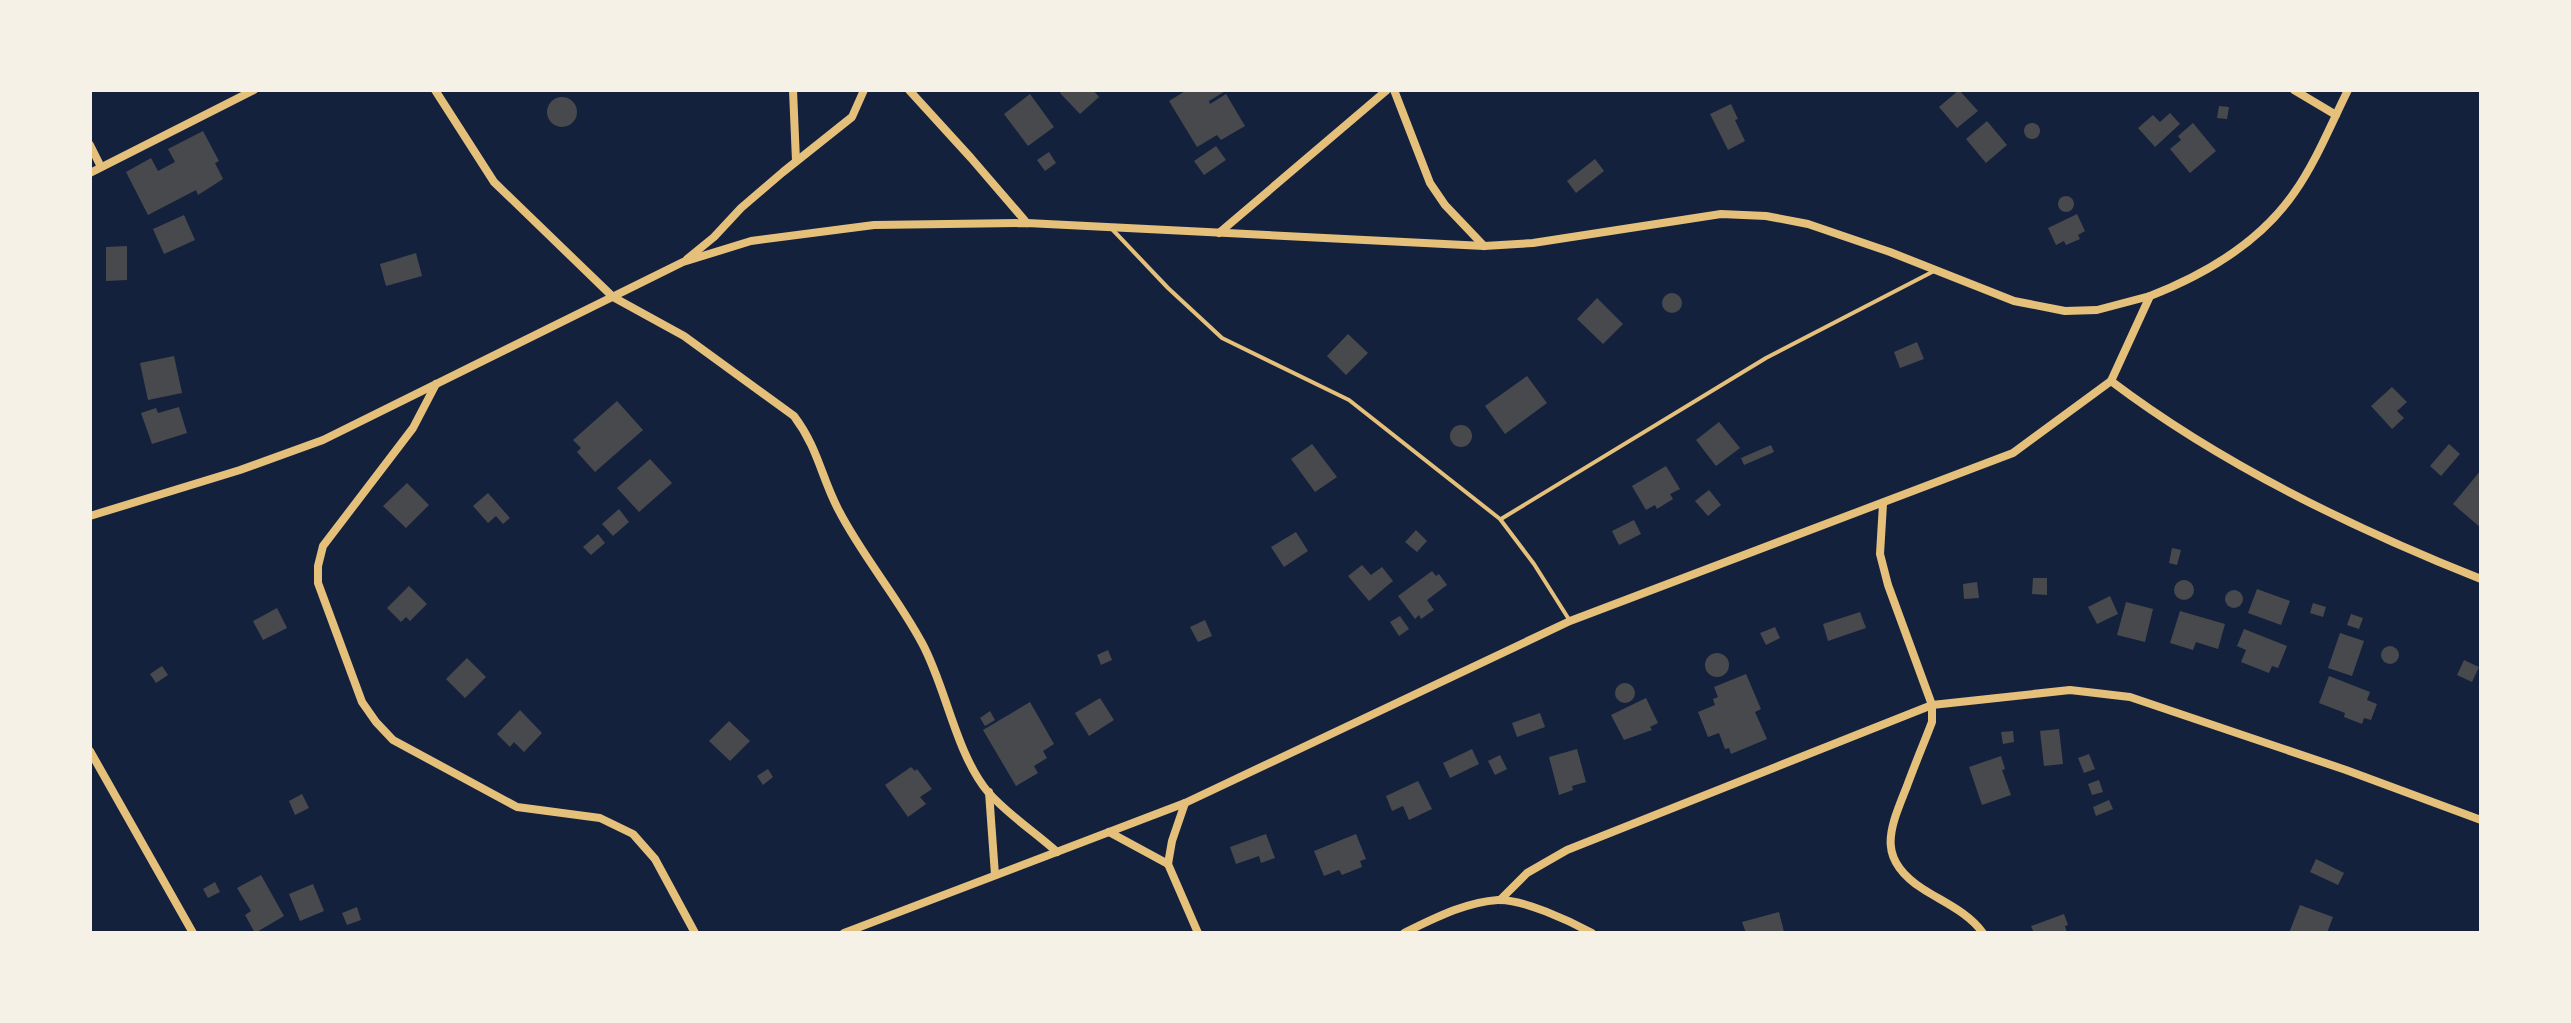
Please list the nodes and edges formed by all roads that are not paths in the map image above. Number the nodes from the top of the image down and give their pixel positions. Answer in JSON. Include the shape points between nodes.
{"nodes":[{"id":1,"x":254,"y":90,"type":"edge"},
{"id":2,"x":793,"y":90,"type":"edge"},
{"id":3,"x":864,"y":90,"type":"edge"},
{"id":4,"x":909,"y":90,"type":"edge"},
{"id":5,"x":1387,"y":90,"type":"edge"},
{"id":6,"x":1394,"y":90,"type":"edge"},
{"id":7,"x":2294,"y":90,"type":"edge"},
{"id":8,"x":2348,"y":90,"type":"edge"},
{"id":9,"x":437,"y":91,"type":"edge"},
{"id":10,"x":2336,"y":115,"type":"junction"},
{"id":11,"x":90,"y":145,"type":"edge"},
{"id":12,"x":796,"y":161,"type":"junction"},
{"id":13,"x":101,"y":167,"type":"junction"},
{"id":14,"x":90,"y":173,"type":"edge"},
{"id":15,"x":1027,"y":223,"type":"junction"},
{"id":16,"x":1110,"y":226,"type":"junction"},
{"id":17,"x":1219,"y":233,"type":"junction"},
{"id":18,"x":1484,"y":246,"type":"junction"},
{"id":19,"x":683,"y":262,"type":"junction"},
{"id":20,"x":1936,"y":270,"type":"junction"},
{"id":21,"x":2150,"y":296,"type":"junction"},
{"id":22,"x":613,"y":297,"type":"junction"},
{"id":23,"x":2111,"y":381,"type":"junction"},
{"id":24,"x":436,"y":384,"type":"junction"},
{"id":25,"x":1883,"y":504,"type":"junction"},
{"id":26,"x":90,"y":516,"type":"edge"},
{"id":27,"x":1500,"y":519,"type":"junction"},
{"id":28,"x":2480,"y":578,"type":"edge"},
{"id":29,"x":1570,"y":621,"type":"junction"},
{"id":30,"x":1932,"y":705,"type":"junction"},
{"id":31,"x":90,"y":751,"type":"edge"},
{"id":32,"x":989,"y":792,"type":"junction"},
{"id":33,"x":1185,"y":803,"type":"junction"},
{"id":34,"x":2481,"y":820,"type":"edge"},
{"id":35,"x":1109,"y":832,"type":"junction"},
{"id":36,"x":1057,"y":852,"type":"junction"},
{"id":37,"x":1168,"y":864,"type":"junction"},
{"id":38,"x":995,"y":875,"type":"junction"},
{"id":39,"x":1500,"y":900,"type":"junction"},
{"id":40,"x":866,"y":929,"type":"edge"},
{"id":41,"x":193,"y":933,"type":"edge"},
{"id":42,"x":695,"y":933,"type":"edge"},
{"id":43,"x":844,"y":933,"type":"edge"},
{"id":44,"x":1198,"y":933,"type":"edge"},
{"id":45,"x":1404,"y":933,"type":"edge"},
{"id":46,"x":1592,"y":933,"type":"edge"},
{"id":47,"x":1983,"y":933,"type":"edge"}],
"edges":[{"from":1,"to":13,"type":"street"},
{"from":2,"to":12,"type":"street"},
{"from":3,"to":12,"type":"street","via":[[852,117]]},
{"from":4,"to":15,"type":"street"},
{"from":5,"to":17,"type":"street"},
{"from":6,"to":18,"type":"street","via":[[1430,183]]},
{"from":7,"to":10,"type":"street"},
{"from":8,"to":10,"type":"street"},
{"from":9,"to":22,"type":"street","via":[[494,182]]},
{"from":10,"to":21,"type":"street","via":[[2277,214],[2216,265]]},
{"from":11,"to":13,"type":"street"},
{"from":12,"to":19,"type":"street"},
{"from":13,"to":14,"type":"street"},
{"from":15,"to":16,"type":"street"},
{"from":15,"to":19,"type":"street","via":[[874,225],[751,241]]},
{"from":16,"to":17,"type":"street"},
{"from":16,"to":27,"type":"lane","via":[[1222,338],[1349,400]]},
{"from":17,"to":18,"type":"street"},
{"from":18,"to":20,"type":"street","via":[[1721,214],[1766,216],[1808,224]]},
{"from":19,"to":22,"type":"street"},
{"from":20,"to":21,"type":"street","via":[[2014,301],[2065,311],[2097,310]]},
{"from":20,"to":27,"type":"lane","via":[[1766,358]]},
{"from":21,"to":23,"type":"street"},
{"from":22,"to":24,"type":"street"},
{"from":22,"to":32,"type":"street","via":[[684,336],[794,416],[807,433],[853,536],[921,640],[973,768]]},
{"from":23,"to":25,"type":"street","via":[[2013,453]]},
{"from":23,"to":28,"type":"street","via":[[2163,420],[2262,476],[2368,531]]},
{"from":24,"to":26,"type":"street","via":[[323,440]]},
{"from":24,"to":42,"type":"street","via":[[413,428],[323,546],[318,566],[318,583],[362,702],[393,740],[517,807],[600,818],[633,834],[655,859]]},
{"from":25,"to":29,"type":"street"},
{"from":25,"to":30,"type":"street","via":[[1880,554]]},
{"from":27,"to":29,"type":"lane"},
{"from":29,"to":33,"type":"street"},
{"from":30,"to":34,"type":"street","via":[[2070,690],[2130,697]]},
{"from":30,"to":39,"type":"street","via":[[1567,850],[1527,873]]},
{"from":30,"to":47,"type":"street","via":[[1932,722],[1890,829],[1891,854],[1919,887],[1968,917]]},
{"from":31,"to":41,"type":"street"},
{"from":32,"to":36,"type":"street"},
{"from":32,"to":38,"type":"street"},
{"from":33,"to":35,"type":"street"},
{"from":33,"to":37,"type":"street"},
{"from":35,"to":36,"type":"street"},
{"from":35,"to":37,"type":"street"},
{"from":36,"to":38,"type":"street"},
{"from":37,"to":44,"type":"street"},
{"from":38,"to":40,"type":"street"},
{"from":39,"to":45,"type":"street","via":[[1466,906]]},
{"from":39,"to":46,"type":"street"},
{"from":40,"to":43,"type":"street"}]}
